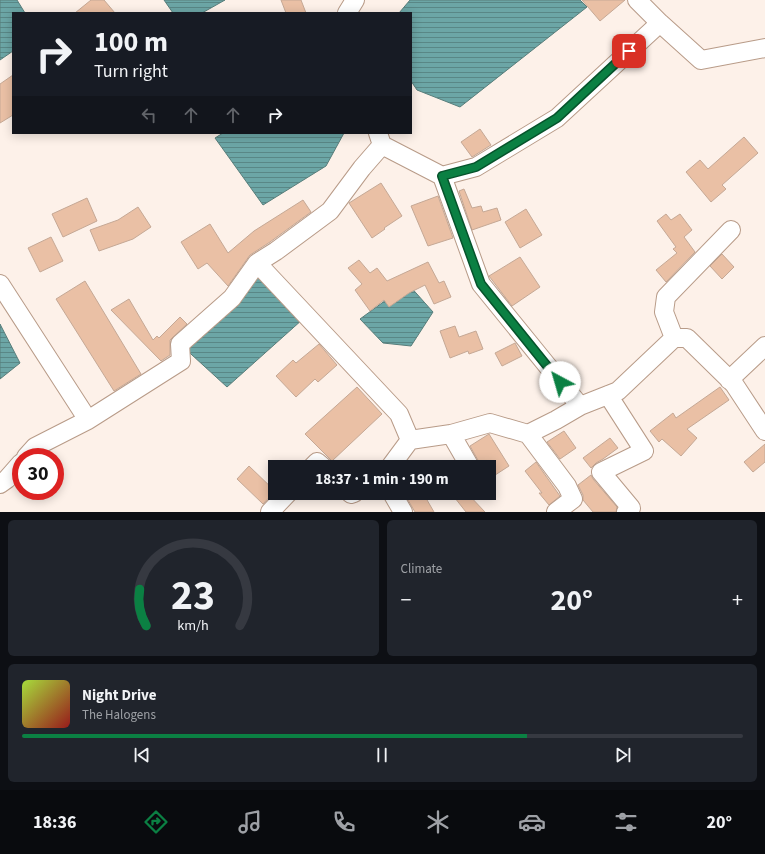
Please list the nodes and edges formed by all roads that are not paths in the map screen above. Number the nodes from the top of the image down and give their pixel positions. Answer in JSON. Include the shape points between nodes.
{"nodes":[{"id":1,"x":355,"y":0,"type":"edge"},
{"id":2,"x":637,"y":0,"type":"edge"},
{"id":3,"x":348,"y":12,"type":"edge"},
{"id":4,"x":660,"y":22,"type":"junction"},
{"id":5,"x":765,"y":48,"type":"edge"},
{"id":6,"x":380,"y":139,"type":"edge"},
{"id":7,"x":442,"y":176,"type":"junction"},
{"id":8,"x":731,"y":230,"type":"dead end"},
{"id":9,"x":257,"y":263,"type":"junction"},
{"id":10,"x":0,"y":284,"type":"edge"},
{"id":11,"x":674,"y":338,"type":"junction"},
{"id":12,"x":765,"y":346,"type":"edge"},
{"id":13,"x":729,"y":380,"type":"junction"},
{"id":14,"x":608,"y":395,"type":"junction"},
{"id":15,"x":580,"y":406,"type":"junction"},
{"id":16,"x":88,"y":420,"type":"junction"},
{"id":17,"x":765,"y":432,"type":"edge"},
{"id":18,"x":451,"y":434,"type":"junction"},
{"id":19,"x":528,"y":434,"type":"junction"},
{"id":20,"x":410,"y":440,"type":"junction"},
{"id":21,"x":34,"y":448,"type":"edge"},
{"id":22,"x":395,"y":460,"type":"edge"},
{"id":23,"x":466,"y":460,"type":"edge"},
{"id":24,"x":12,"y":473,"type":"edge"},
{"id":25,"x":0,"y":484,"type":"edge"},
{"id":26,"x":281,"y":500,"type":"edge"},
{"id":27,"x":396,"y":500,"type":"edge"},
{"id":28,"x":270,"y":512,"type":"edge"},
{"id":29,"x":403,"y":512,"type":"edge"},
{"id":30,"x":556,"y":512,"type":"edge"},
{"id":31,"x":626,"y":512,"type":"edge"}],
"edges":[{"from":1,"to":3,"type":"street"},
{"from":2,"to":4,"type":"street"},
{"from":4,"to":5,"type":"street","via":[[701,60]]},
{"from":4,"to":7,"type":"street","via":[[557,118],[476,167]]},
{"from":6,"to":7,"type":"street"},
{"from":6,"to":9,"type":"street","via":[[330,211]]},
{"from":7,"to":15,"type":"street","via":[[481,284]]},
{"from":8,"to":11,"type":"street","via":[[666,297],[664,312]]},
{"from":9,"to":16,"type":"street","via":[[232,298],[180,344],[181,361]]},
{"from":9,"to":20,"type":"street","via":[[399,414]]},
{"from":10,"to":16,"type":"street"},
{"from":11,"to":13,"type":"street","via":[[687,338]]},
{"from":11,"to":14,"type":"street","via":[[618,391]]},
{"from":12,"to":13,"type":"street"},
{"from":13,"to":17,"type":"street"},
{"from":14,"to":15,"type":"street"},
{"from":14,"to":31,"type":"street","via":[[644,451],[601,472],[631,508]]},
{"from":15,"to":19,"type":"street"},
{"from":16,"to":21,"type":"street"},
{"from":18,"to":19,"type":"street","via":[[490,423]]},
{"from":18,"to":20,"type":"street"},
{"from":18,"to":23,"type":"street"},
{"from":19,"to":30,"type":"street","via":[[567,486],[573,499]]},
{"from":20,"to":22,"type":"street"},
{"from":24,"to":25,"type":"street"},
{"from":26,"to":28,"type":"street"},
{"from":27,"to":29,"type":"street"}]}
